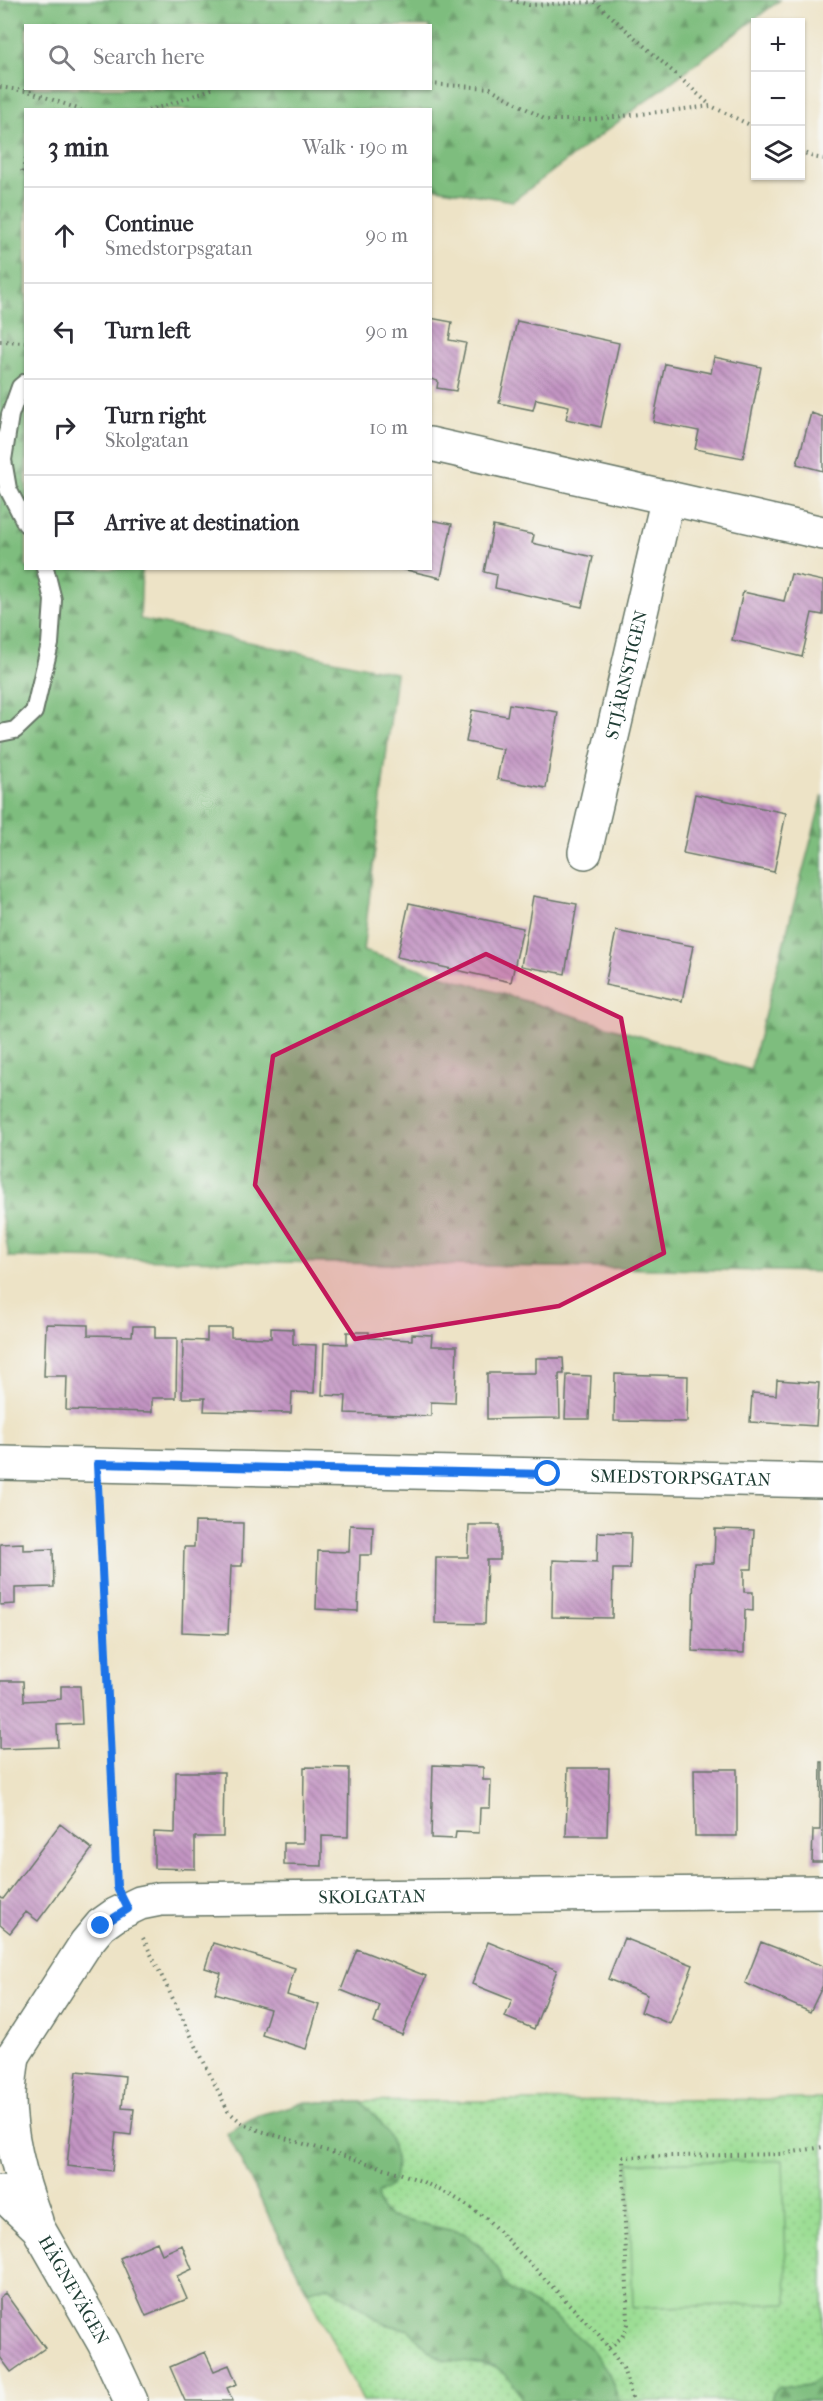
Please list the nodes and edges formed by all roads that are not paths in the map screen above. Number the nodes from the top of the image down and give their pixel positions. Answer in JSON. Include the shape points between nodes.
{"nodes":[{"id":1,"x":24,"y":384,"type":"edge"},
{"id":2,"x":432,"y":444,"type":"edge"},
{"id":3,"x":668,"y":497,"type":"junction"},
{"id":4,"x":24,"y":521,"type":"edge"},
{"id":5,"x":823,"y":533,"type":"edge"},
{"id":6,"x":45,"y":570,"type":"edge"},
{"id":7,"x":0,"y":732,"type":"edge"},
{"id":8,"x":585,"y":852,"type":"dead end"},
{"id":9,"x":0,"y":1463,"type":"edge"},
{"id":10,"x":823,"y":1481,"type":"edge"},
{"id":11,"x":823,"y":1892,"type":"edge"},
{"id":12,"x":6,"y":2061,"type":"edge"},
{"id":13,"x":0,"y":2192,"type":"edge"},
{"id":14,"x":38,"y":2228,"type":"junction"},
{"id":15,"x":131,"y":2401,"type":"edge"}],
"edges":[{"from":1,"to":4,"type":"lane","via":[[10,415],[3,460],[8,489]]},
{"from":2,"to":3,"type":"street"},
{"from":3,"to":5,"type":"street"},
{"from":3,"to":8,"type":"street","name":"STJÄRNSTIGEN"},
{"from":6,"to":7,"type":"lane","via":[[52,600],[50,644],[34,712],[15,730]]},
{"from":9,"to":10,"type":"street","name":"SMEDSTORPSGATAN"},
{"from":11,"to":12,"type":"street","name":"SKOLGATAN","via":[[160,1899],[140,1903],[101,1926],[86,1943]]},
{"from":12,"to":14,"type":"street","via":[[10,2122],[22,2185]]},
{"from":13,"to":14,"type":"street","name":"HÄGNEVÄGEN"},
{"from":14,"to":15,"type":"street","name":"HÄGNEVÄGEN","via":[[104,2343]]}]}
